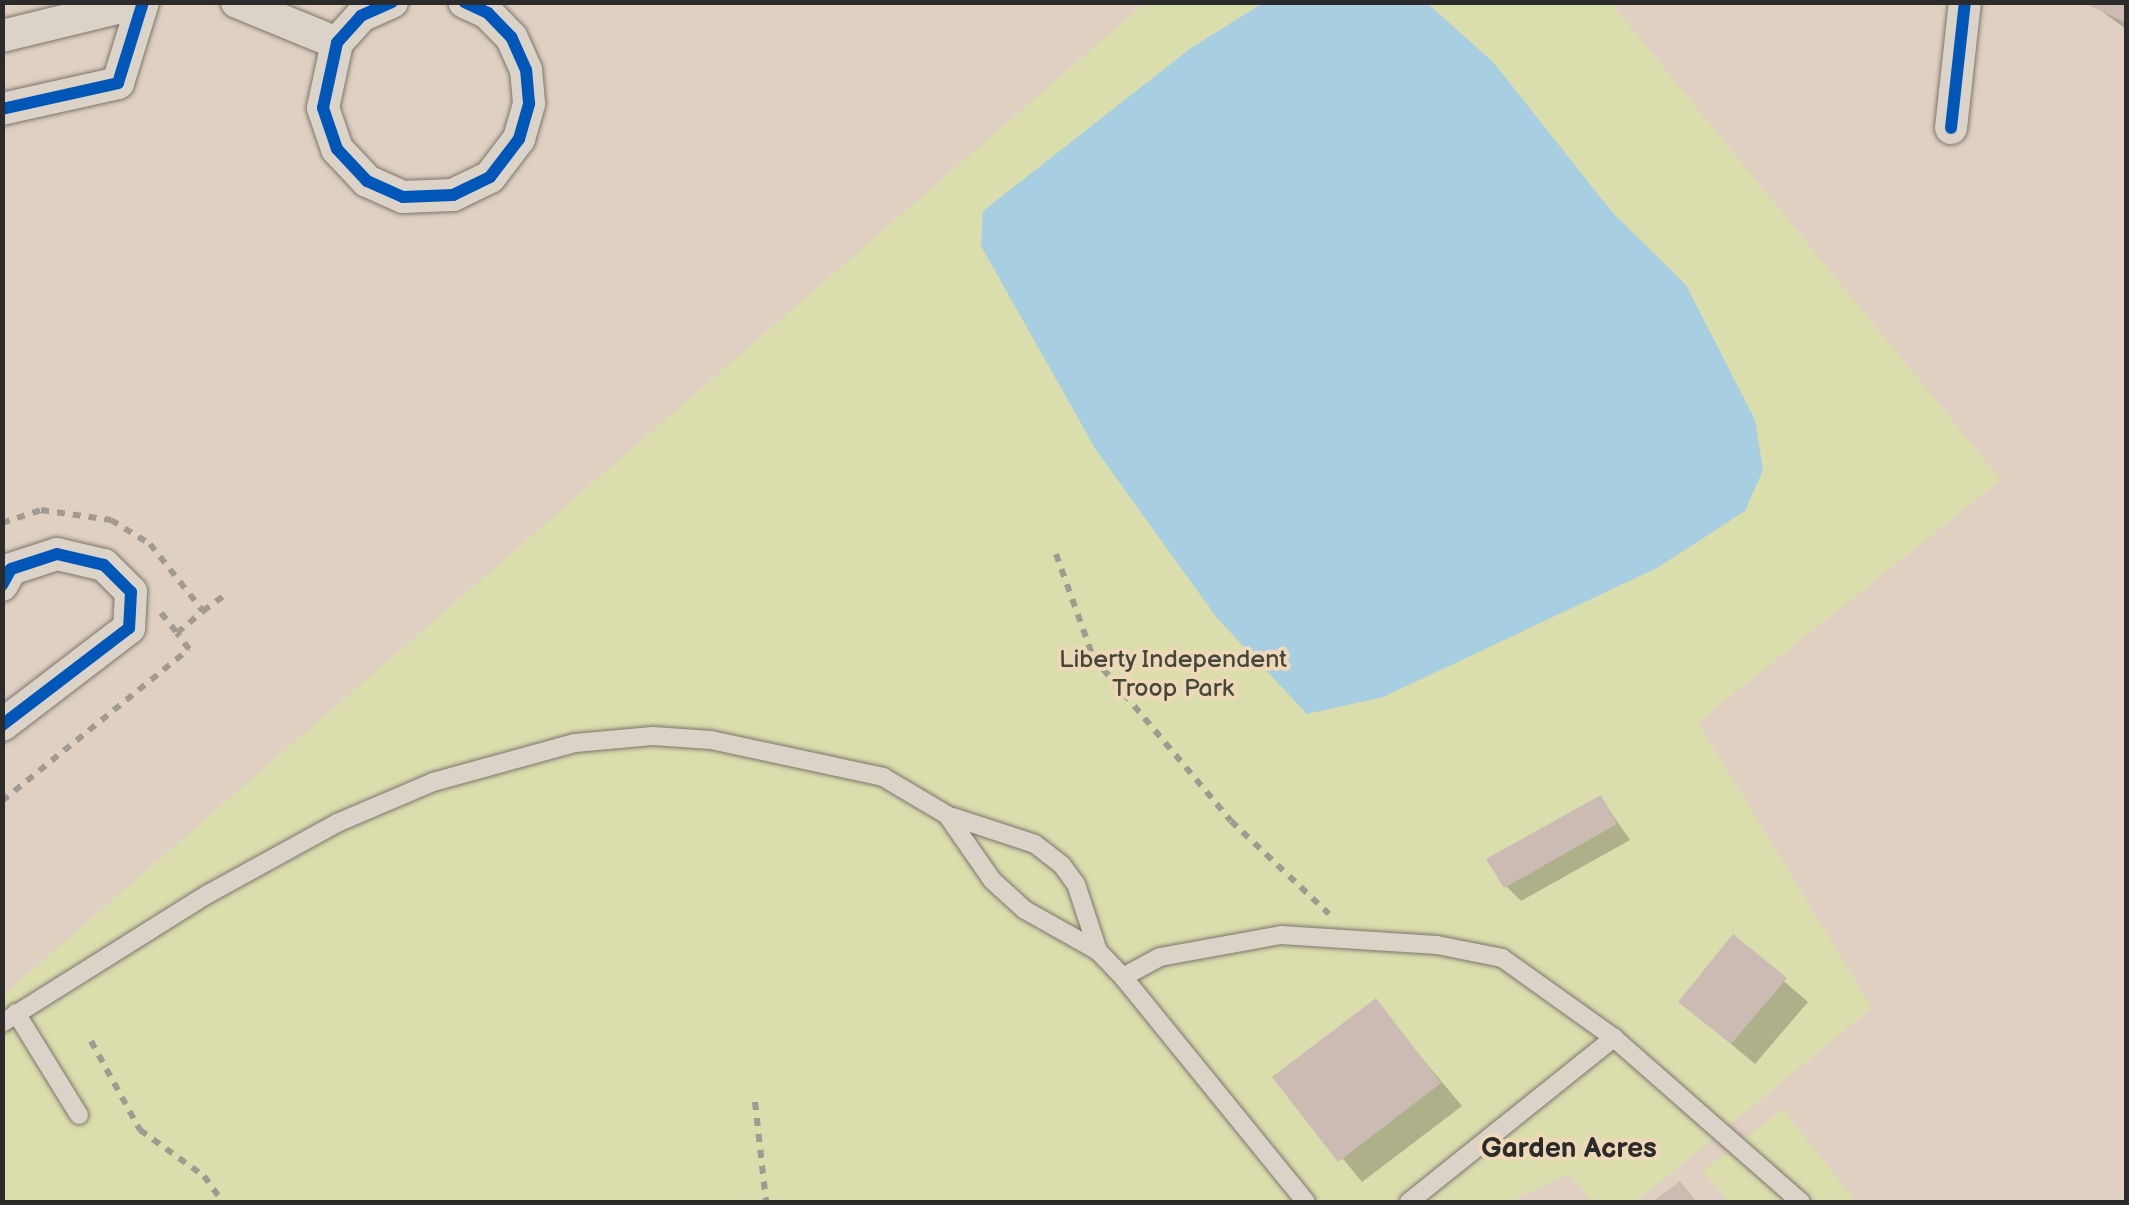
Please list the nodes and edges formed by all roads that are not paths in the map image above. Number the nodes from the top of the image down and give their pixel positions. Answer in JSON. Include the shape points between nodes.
{"nodes":[{"id":1,"x":143,"y":2,"type":"edge"},
{"id":2,"x":237,"y":2,"type":"edge"},
{"id":3,"x":392,"y":2,"type":"edge"},
{"id":4,"x":464,"y":2,"type":"edge"},
{"id":5,"x":1965,"y":2,"type":"edge"},
{"id":6,"x":2,"y":36,"type":"edge"},
{"id":7,"x":336,"y":43,"type":"junction"},
{"id":8,"x":2,"y":109,"type":"edge"},
{"id":9,"x":1950,"y":128,"type":"dead end"},
{"id":10,"x":2,"y":585,"type":"edge"},
{"id":11,"x":6,"y":712,"type":"edge"},
{"id":12,"x":947,"y":815,"type":"junction"},
{"id":13,"x":1098,"y":950,"type":"junction"},
{"id":14,"x":1123,"y":977,"type":"junction"},
{"id":15,"x":9,"y":1018,"type":"edge"},
{"id":16,"x":1614,"y":1038,"type":"junction"},
{"id":17,"x":79,"y":1115,"type":"dead end"},
{"id":18,"x":1306,"y":1202,"type":"edge"},
{"id":19,"x":1409,"y":1202,"type":"edge"},
{"id":20,"x":1802,"y":1202,"type":"edge"}],
"edges":[{"from":1,"to":6,"type":"street"},
{"from":1,"to":8,"type":"street","via":[[118,82]]},
{"from":2,"to":7,"type":"street"},
{"from":3,"to":7,"type":"street","via":[[361,16]]},
{"from":4,"to":7,"type":"street","via":[[510,37],[526,70],[529,104],[519,139],[490,177],[452,195],[404,197],[368,181],[337,149],[323,108]]},
{"from":5,"to":9,"type":"street"},
{"from":10,"to":11,"type":"street","via":[[11,569],[57,554],[104,565],[131,592],[128,628]]},
{"from":12,"to":13,"type":"lane","via":[[992,880],[1024,910]]},
{"from":12,"to":13,"type":"lane","via":[[1034,844],[1062,864],[1076,884]]},
{"from":12,"to":15,"type":"lane","via":[[883,778],[762,747],[653,736],[575,743],[433,782],[337,823],[93,962]]},
{"from":13,"to":14,"type":"lane"},
{"from":14,"to":16,"type":"lane","via":[[1160,957],[1281,936],[1502,958]]},
{"from":14,"to":18,"type":"lane"},
{"from":15,"to":17,"type":"lane"},
{"from":16,"to":19,"type":"lane"},
{"from":16,"to":20,"type":"lane"}]}
